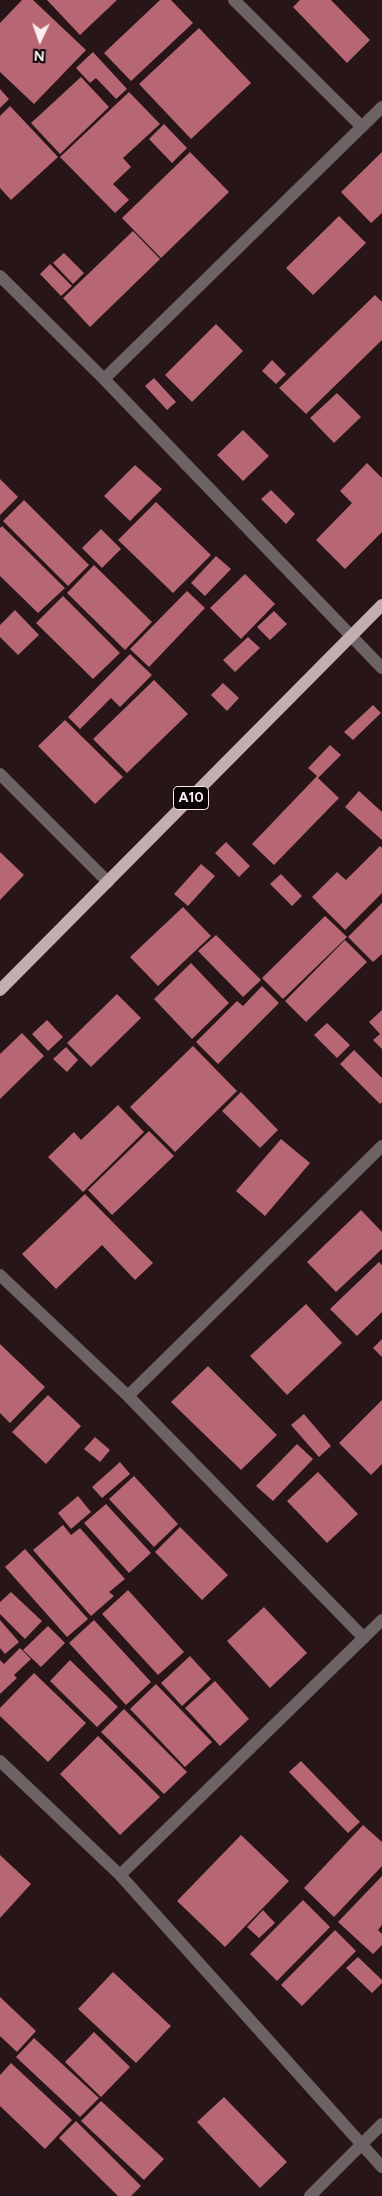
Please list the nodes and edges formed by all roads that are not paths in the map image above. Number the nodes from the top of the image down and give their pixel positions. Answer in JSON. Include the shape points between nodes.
{"nodes":[{"id":1,"x":234,"y":0,"type":"edge"},
{"id":2,"x":382,"y":107,"type":"edge"},
{"id":3,"x":362,"y":127,"type":"junction"},
{"id":4,"x":0,"y":276,"type":"edge"},
{"id":5,"x":104,"y":379,"type":"junction"},
{"id":6,"x":382,"y":605,"type":"edge"},
{"id":7,"x":351,"y":634,"type":"junction"},
{"id":8,"x":382,"y":668,"type":"edge"},
{"id":9,"x":0,"y":774,"type":"edge"},
{"id":10,"x":108,"y":882,"type":"junction"},
{"id":11,"x":0,"y":990,"type":"edge"},
{"id":12,"x":382,"y":1146,"type":"edge"},
{"id":13,"x":0,"y":1275,"type":"edge"},
{"id":14,"x":128,"y":1396,"type":"junction"},
{"id":15,"x":382,"y":1620,"type":"edge"},
{"id":16,"x":364,"y":1638,"type":"junction"},
{"id":17,"x":0,"y":1761,"type":"edge"},
{"id":18,"x":120,"y":1875,"type":"junction"},
{"id":19,"x":382,"y":2124,"type":"edge"},
{"id":20,"x":360,"y":2145,"type":"junction"},
{"id":21,"x":382,"y":2167,"type":"edge"},
{"id":22,"x":310,"y":2196,"type":"edge"}],
"edges":[{"from":1,"to":3,"type":"street"},
{"from":2,"to":3,"type":"street"},
{"from":3,"to":5,"type":"street"},
{"from":4,"to":5,"type":"street"},
{"from":5,"to":7,"type":"street"},
{"from":6,"to":7,"type":"main road","number":"A10"},
{"from":7,"to":8,"type":"street"},
{"from":7,"to":10,"type":"main road","number":"A10"},
{"from":9,"to":10,"type":"street"},
{"from":10,"to":11,"type":"main road","number":"A10"},
{"from":12,"to":14,"type":"street"},
{"from":13,"to":14,"type":"street"},
{"from":14,"to":16,"type":"street"},
{"from":15,"to":16,"type":"street"},
{"from":16,"to":18,"type":"street"},
{"from":17,"to":18,"type":"street"},
{"from":18,"to":20,"type":"street"},
{"from":19,"to":20,"type":"street"},
{"from":20,"to":21,"type":"street"},
{"from":20,"to":22,"type":"street"}]}
